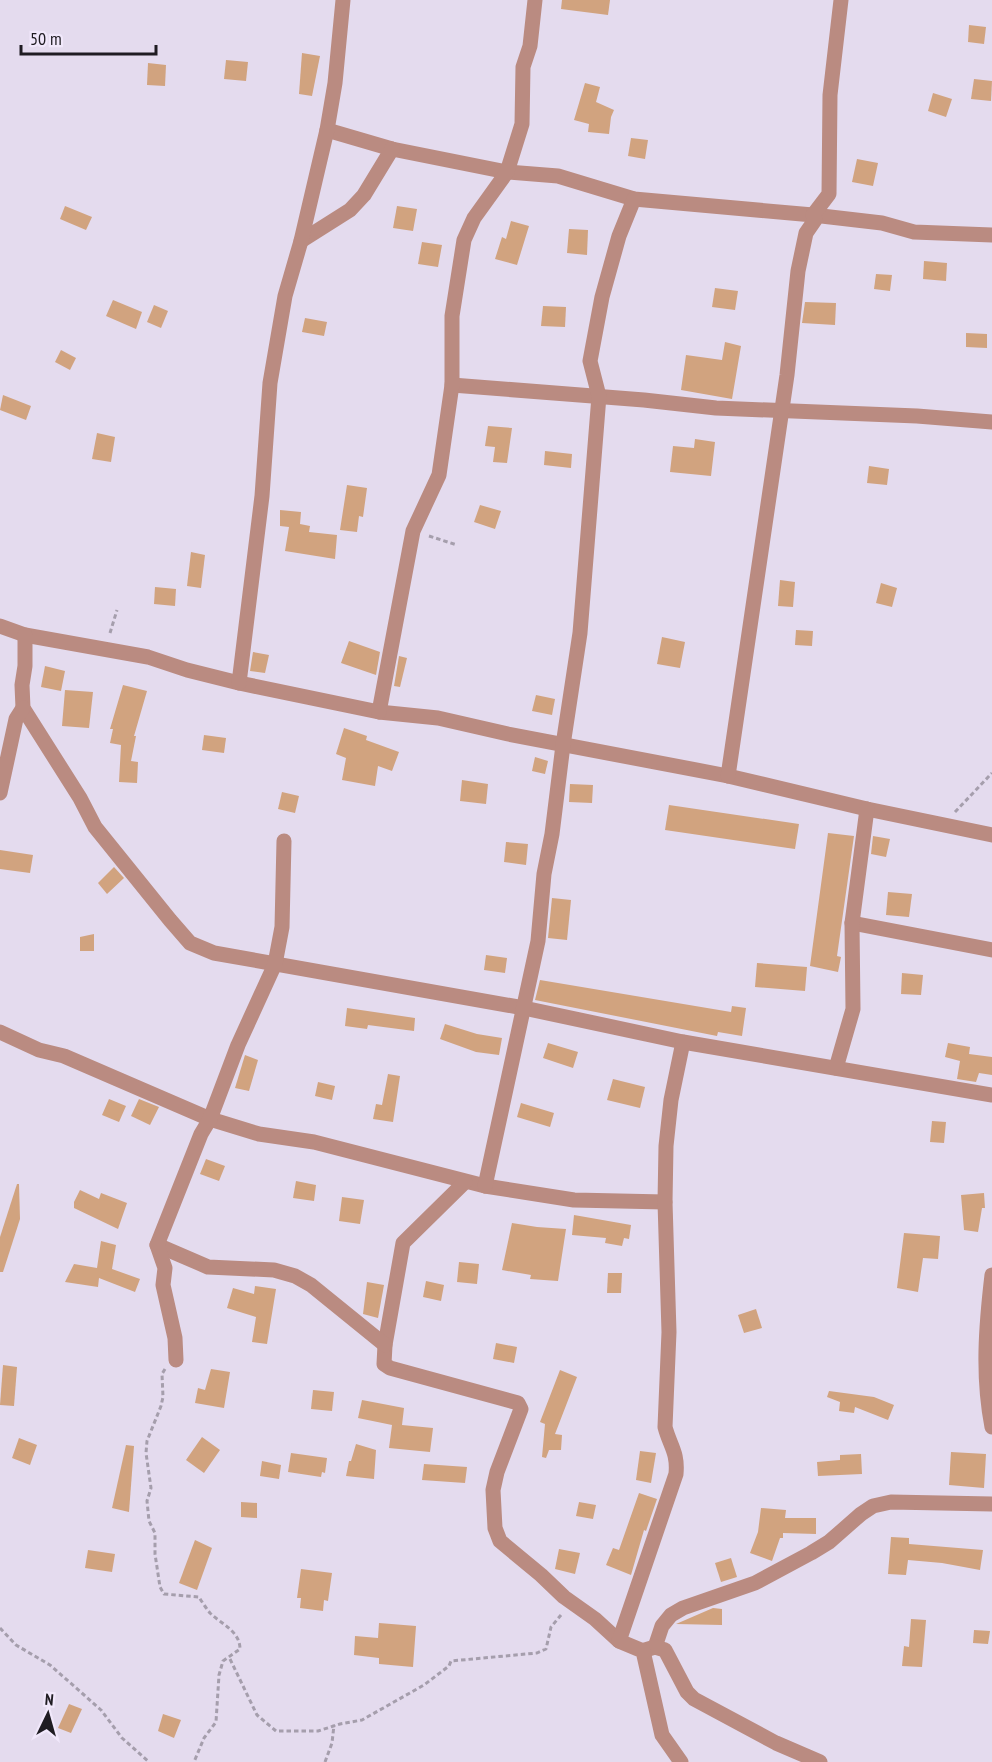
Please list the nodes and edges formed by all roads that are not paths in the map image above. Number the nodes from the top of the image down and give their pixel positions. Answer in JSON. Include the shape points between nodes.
{"nodes":[{"id":1,"x":343,"y":0,"type":"edge"},
{"id":2,"x":535,"y":0,"type":"edge"},
{"id":3,"x":841,"y":0,"type":"edge"},
{"id":4,"x":327,"y":130,"type":"junction"},
{"id":5,"x":392,"y":149,"type":"junction"},
{"id":6,"x":507,"y":172,"type":"junction"},
{"id":7,"x":634,"y":199,"type":"junction"},
{"id":8,"x":813,"y":214,"type":"junction"},
{"id":9,"x":992,"y":235,"type":"edge"},
{"id":10,"x":301,"y":241,"type":"junction"},
{"id":11,"x":452,"y":385,"type":"junction"},
{"id":12,"x":599,"y":396,"type":"junction"},
{"id":13,"x":781,"y":411,"type":"junction"},
{"id":14,"x":992,"y":422,"type":"edge"},
{"id":15,"x":0,"y":626,"type":"edge"},
{"id":16,"x":26,"y":635,"type":"junction"},
{"id":17,"x":239,"y":683,"type":"junction"},
{"id":18,"x":23,"y":708,"type":"junction"},
{"id":19,"x":379,"y":712,"type":"junction"},
{"id":20,"x":563,"y":745,"type":"junction"},
{"id":21,"x":728,"y":776,"type":"junction"},
{"id":22,"x":0,"y":793,"type":"edge"},
{"id":23,"x":867,"y":809,"type":"junction"},
{"id":24,"x":992,"y":836,"type":"edge"},
{"id":25,"x":284,"y":841,"type":"dead end"},
{"id":26,"x":852,"y":923,"type":"junction"},
{"id":27,"x":992,"y":950,"type":"edge"},
{"id":28,"x":275,"y":963,"type":"junction"},
{"id":29,"x":524,"y":1008,"type":"junction"},
{"id":30,"x":0,"y":1032,"type":"edge"},
{"id":31,"x":683,"y":1042,"type":"junction"},
{"id":32,"x":836,"y":1068,"type":"junction"},
{"id":33,"x":992,"y":1095,"type":"edge"},
{"id":34,"x":210,"y":1119,"type":"junction"},
{"id":35,"x":465,"y":1182,"type":"junction"},
{"id":36,"x":485,"y":1186,"type":"junction"},
{"id":37,"x":665,"y":1202,"type":"junction"},
{"id":38,"x":158,"y":1245,"type":"junction"},
{"id":39,"x":992,"y":1275,"type":"edge"},
{"id":40,"x":385,"y":1345,"type":"junction"},
{"id":41,"x":176,"y":1360,"type":"road end"},
{"id":42,"x":992,"y":1427,"type":"edge"},
{"id":43,"x":992,"y":1504,"type":"edge"},
{"id":44,"x":619,"y":1641,"type":"junction"},
{"id":45,"x":649,"y":1649,"type":"junction"},
{"id":46,"x":681,"y":1762,"type":"edge"},
{"id":47,"x":820,"y":1762,"type":"edge"}],
"edges":[{"from":1,"to":4,"type":"street"},
{"from":2,"to":6,"type":"street","via":[[524,67],[522,124]]},
{"from":3,"to":8,"type":"street","via":[[830,88],[829,194]]},
{"from":4,"to":5,"type":"street"},
{"from":4,"to":10,"type":"street"},
{"from":5,"to":6,"type":"street"},
{"from":5,"to":10,"type":"street","via":[[364,195],[350,210]]},
{"from":6,"to":7,"type":"street","via":[[558,176]]},
{"from":6,"to":11,"type":"street","via":[[474,218],[464,240],[452,316]]},
{"from":7,"to":8,"type":"street"},
{"from":7,"to":12,"type":"street","via":[[602,297],[590,362]]},
{"from":8,"to":9,"type":"street","via":[[882,223],[914,232]]},
{"from":8,"to":13,"type":"street","via":[[815,220],[806,232],[798,270]]},
{"from":10,"to":17,"type":"street","via":[[285,296],[270,383]]},
{"from":11,"to":12,"type":"street"},
{"from":11,"to":19,"type":"street","via":[[440,475],[413,531]]},
{"from":12,"to":13,"type":"street"},
{"from":12,"to":20,"type":"street","via":[[580,633]]},
{"from":13,"to":14,"type":"street"},
{"from":13,"to":21,"type":"street"},
{"from":15,"to":16,"type":"street"},
{"from":16,"to":17,"type":"street","via":[[148,657]]},
{"from":16,"to":18,"type":"street"},
{"from":17,"to":19,"type":"street"},
{"from":18,"to":22,"type":"street","via":[[16,719]]},
{"from":18,"to":28,"type":"street","via":[[95,827],[190,943],[214,953]]},
{"from":19,"to":20,"type":"street","via":[[438,718]]},
{"from":20,"to":21,"type":"street"},
{"from":20,"to":29,"type":"street","via":[[538,941]]},
{"from":21,"to":23,"type":"street"},
{"from":23,"to":24,"type":"street"},
{"from":23,"to":26,"type":"street"},
{"from":25,"to":28,"type":"street","via":[[282,927]]},
{"from":26,"to":27,"type":"street"},
{"from":26,"to":32,"type":"street","via":[[853,1009]]},
{"from":28,"to":29,"type":"street"},
{"from":28,"to":34,"type":"street"},
{"from":29,"to":31,"type":"street"},
{"from":29,"to":36,"type":"street"},
{"from":30,"to":34,"type":"street"},
{"from":31,"to":32,"type":"street"},
{"from":31,"to":37,"type":"street","via":[[671,1100]]},
{"from":32,"to":33,"type":"street"},
{"from":34,"to":35,"type":"street"},
{"from":34,"to":38,"type":"street"},
{"from":35,"to":36,"type":"street"},
{"from":35,"to":40,"type":"street","via":[[403,1243]]},
{"from":36,"to":37,"type":"street","via":[[574,1200]]},
{"from":37,"to":44,"type":"street","via":[[669,1332],[664,1427],[676,1452],[676,1474]]},
{"from":38,"to":40,"type":"street","via":[[208,1267],[274,1270],[295,1276]]},
{"from":38,"to":41,"type":"street","via":[[165,1268],[163,1286]]},
{"from":39,"to":42,"type":"street","via":[[985,1368]]},
{"from":40,"to":44,"type":"street","via":[[384,1364],[390,1368],[518,1403],[521,1410],[493,1490],[495,1528],[500,1540]]},
{"from":43,"to":45,"type":"street","via":[[891,1502],[873,1506],[811,1553],[755,1583],[671,1615]]},
{"from":44,"to":45,"type":"street"},
{"from":45,"to":46,"type":"street","via":[[662,1735]]},
{"from":45,"to":47,"type":"street","via":[[665,1650],[694,1699]]}]}
